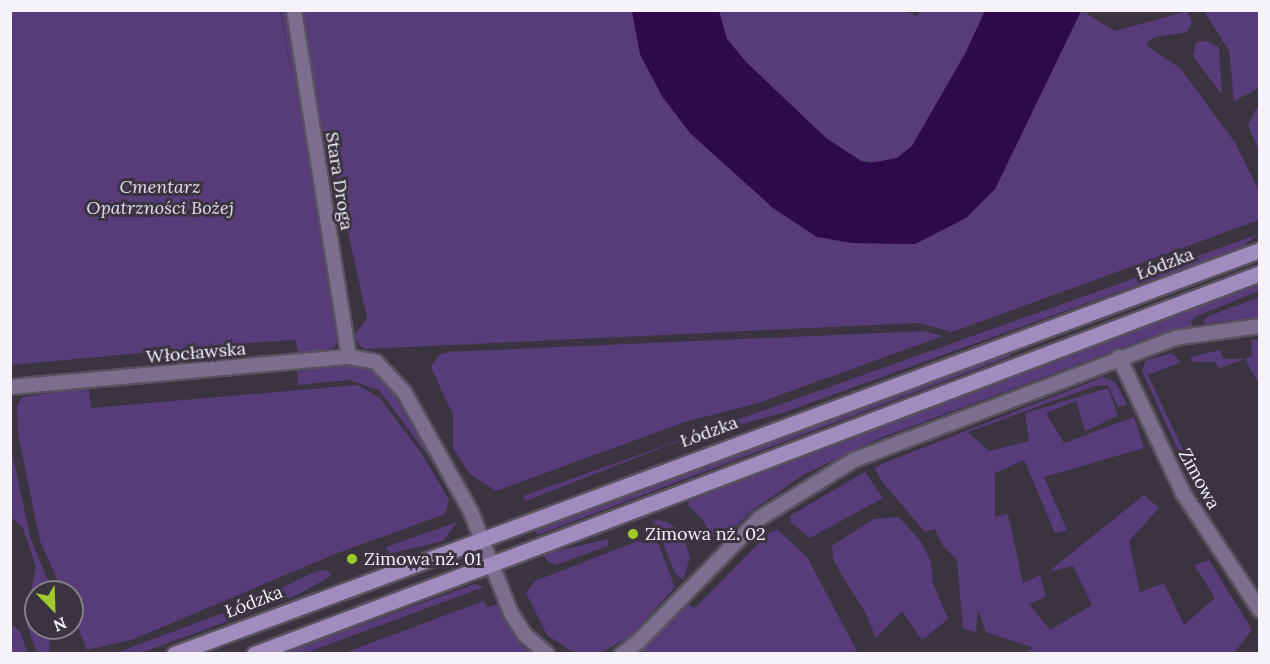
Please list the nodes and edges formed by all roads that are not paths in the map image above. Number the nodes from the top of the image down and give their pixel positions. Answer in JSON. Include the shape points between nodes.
{"nodes":[{"id":1,"x":294,"y":10,"type":"edge"},
{"id":2,"x":1260,"y":250,"type":"edge"},
{"id":3,"x":1260,"y":273,"type":"edge"},
{"id":4,"x":1260,"y":326,"type":"edge"},
{"id":5,"x":350,"y":357,"type":"junction"},
{"id":6,"x":1119,"y":357,"type":"junction"},
{"id":7,"x":10,"y":387,"type":"edge"},
{"id":8,"x":481,"y":537,"type":"junction"},
{"id":9,"x":492,"y":564,"type":"junction"},
{"id":10,"x":1260,"y":610,"type":"edge"},
{"id":11,"x":174,"y":654,"type":"edge"},
{"id":12,"x":254,"y":654,"type":"edge"},
{"id":13,"x":547,"y":654,"type":"edge"},
{"id":14,"x":622,"y":654,"type":"edge"}],
"edges":[{"from":1,"to":5,"type":"street","name":"Stara Droga"},
{"from":2,"to":8,"type":"main road","name":"Łódzka"},
{"from":3,"to":9,"type":"main road"},
{"from":4,"to":6,"type":"street","via":[[1199,333]]},
{"from":5,"to":7,"type":"street","name":"Włocławska"},
{"from":5,"to":8,"type":"street","name":"Włocławska","via":[[382,367],[404,392]]},
{"from":6,"to":10,"type":"street","name":"Zimowa","via":[[1183,493]]},
{"from":6,"to":14,"type":"street","via":[[865,456],[815,481],[747,530]]},
{"from":8,"to":9,"type":"street"},
{"from":8,"to":11,"type":"main road","name":"Łódzka"},
{"from":9,"to":12,"type":"main road"},
{"from":9,"to":13,"type":"street","via":[[524,634]]}]}
